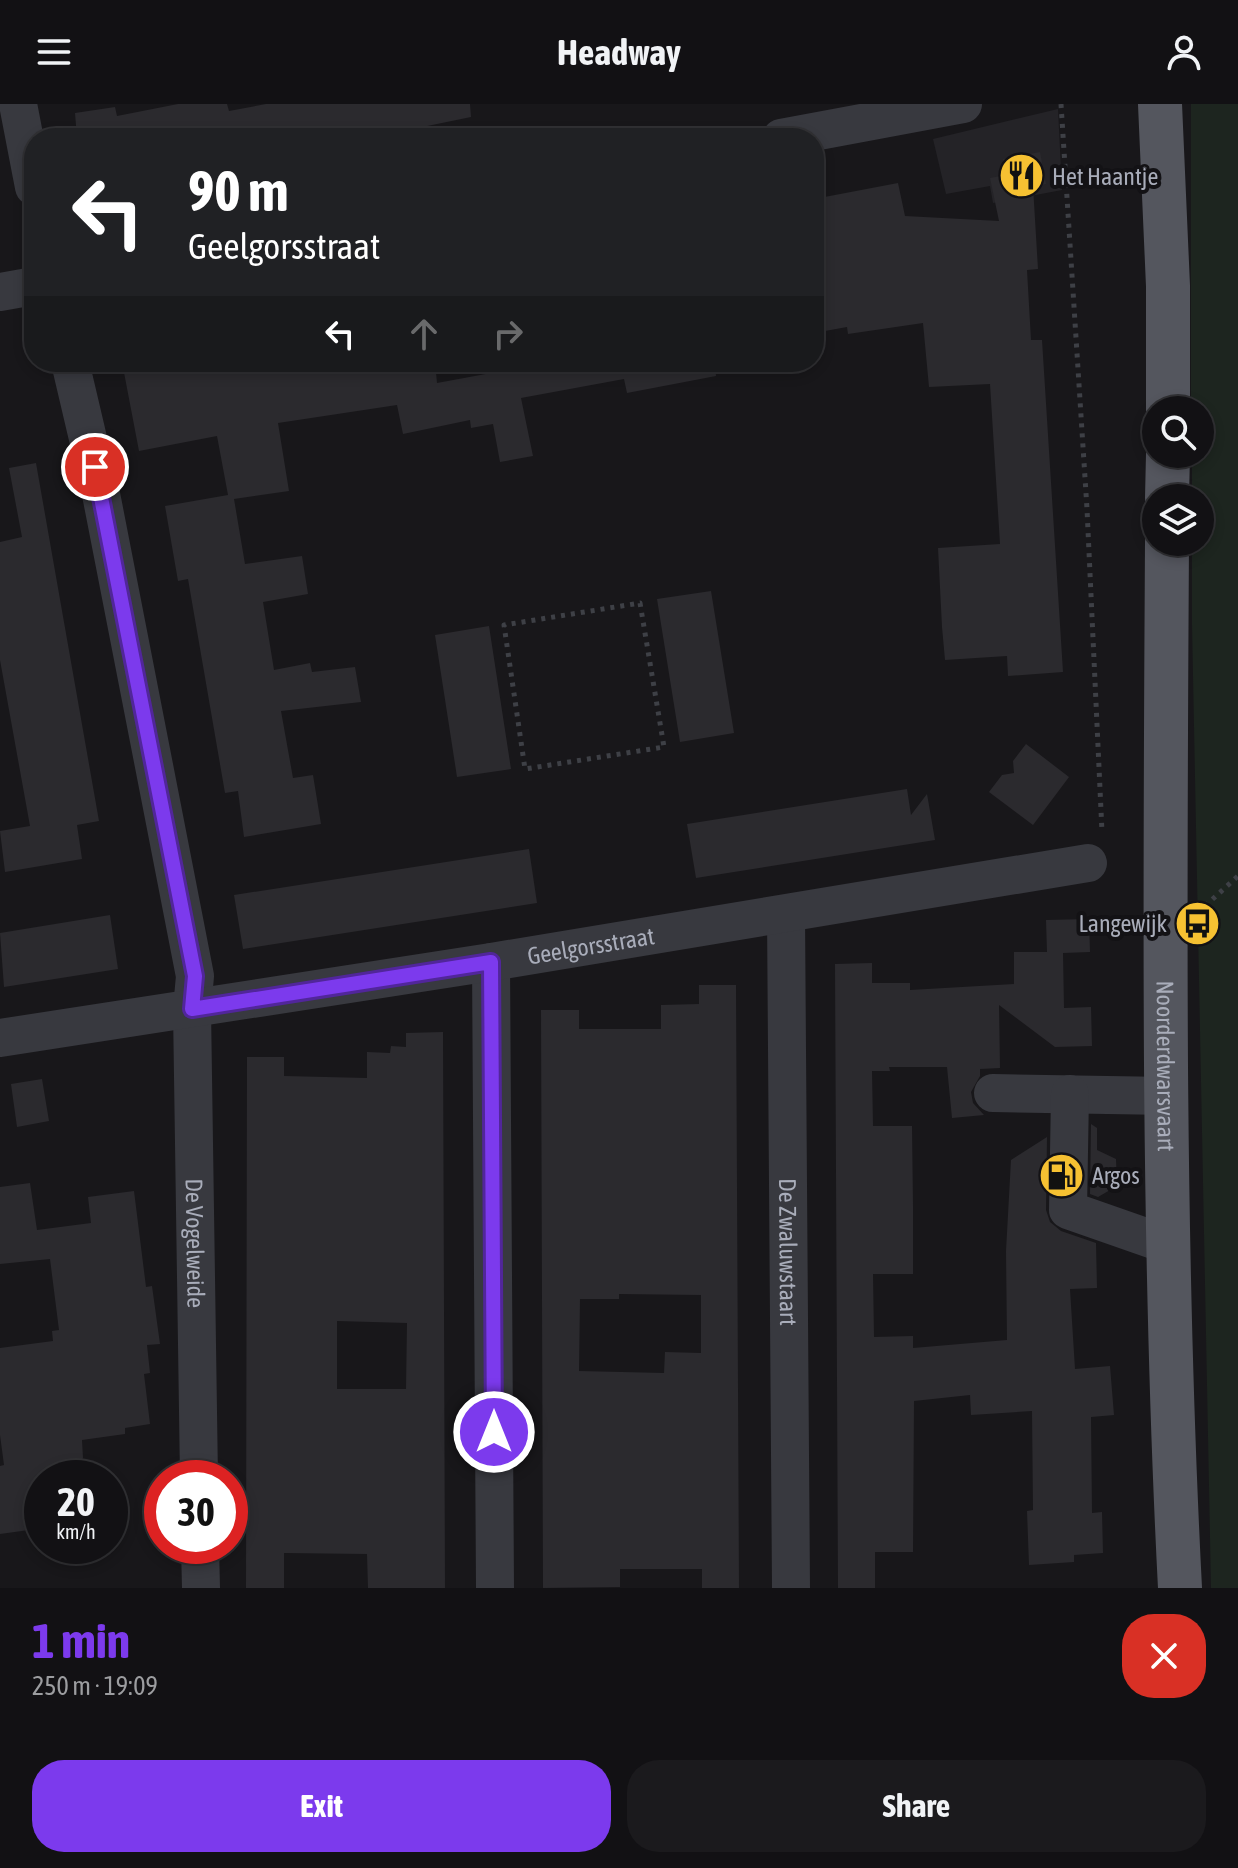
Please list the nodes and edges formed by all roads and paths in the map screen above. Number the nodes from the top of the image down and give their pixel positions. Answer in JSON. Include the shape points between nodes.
{"nodes":[{"id":1,"x":18,"y":104,"type":"edge"},
{"id":2,"x":963,"y":104,"type":"edge"},
{"id":3,"x":1061,"y":104,"type":"edge"},
{"id":4,"x":1160,"y":104,"type":"edge"},
{"id":5,"x":824,"y":130,"type":"edge"},
{"id":6,"x":24,"y":135,"type":"edge"},
{"id":7,"x":24,"y":288,"type":"edge"},
{"id":8,"x":0,"y":292,"type":"edge"},
{"id":9,"x":72,"y":372,"type":"edge"},
{"id":10,"x":1168,"y":396,"type":"edge"},
{"id":11,"x":1167,"y":556,"type":"edge"},
{"id":12,"x":525,"y":769,"type":"joint"},
{"id":13,"x":1095,"y":855,"type":"joint"},
{"id":14,"x":786,"y":914,"type":"junction"},
{"id":15,"x":491,"y":962,"type":"junction"},
{"id":16,"x":192,"y":1009,"type":"junction"},
{"id":17,"x":0,"y":1038,"type":"edge"},
{"id":18,"x":993,"y":1093,"type":"dead end"},
{"id":19,"x":1070,"y":1094,"type":"junction"},
{"id":20,"x":1169,"y":1096,"type":"junction"},
{"id":21,"x":1171,"y":1246,"type":"junction"},
{"id":22,"x":199,"y":1460,"type":"edge"},
{"id":23,"x":200,"y":1564,"type":"edge"},
{"id":24,"x":201,"y":1588,"type":"edge"},
{"id":25,"x":495,"y":1588,"type":"edge"},
{"id":26,"x":791,"y":1588,"type":"edge"},
{"id":27,"x":1180,"y":1588,"type":"edge"}],
"edges":[{"from":1,"to":6,"type":"street"},
{"from":2,"to":5,"type":"street"},
{"from":3,"to":13,"type":"path","via":[[1087,509]]},
{"from":4,"to":10,"type":"main road"},
{"from":7,"to":8,"type":"street"},
{"from":9,"to":16,"type":"street","name":"De Vogelweide","via":[[195,976]]},
{"from":11,"to":20,"type":"main road","name":"Noorderdwarsvaart"},
{"from":12,"to":12,"type":"path","via":[[504,625],[640,603],[664,747]]},
{"from":13,"to":14,"type":"street","name":"Geelgorsstraat"},
{"from":14,"to":15,"type":"street","name":"Geelgorsstraat"},
{"from":14,"to":26,"type":"street","name":"De Zwaluwstaart"},
{"from":15,"to":16,"type":"street","name":"Geelgorsstraat"},
{"from":15,"to":25,"type":"street"},
{"from":16,"to":17,"type":"street","name":"Geelgorsstraat"},
{"from":16,"to":22,"type":"street","name":"De Vogelweide"},
{"from":18,"to":19,"type":"street"},
{"from":19,"to":20,"type":"street"},
{"from":19,"to":21,"type":"street","via":[[1068,1210]]},
{"from":20,"to":21,"type":"main road","name":"Noorderdwarsvaart"},
{"from":21,"to":27,"type":"main road","name":"Noorderdwarsvaart","via":[[1170,1395]]},
{"from":23,"to":24,"type":"street"}]}
